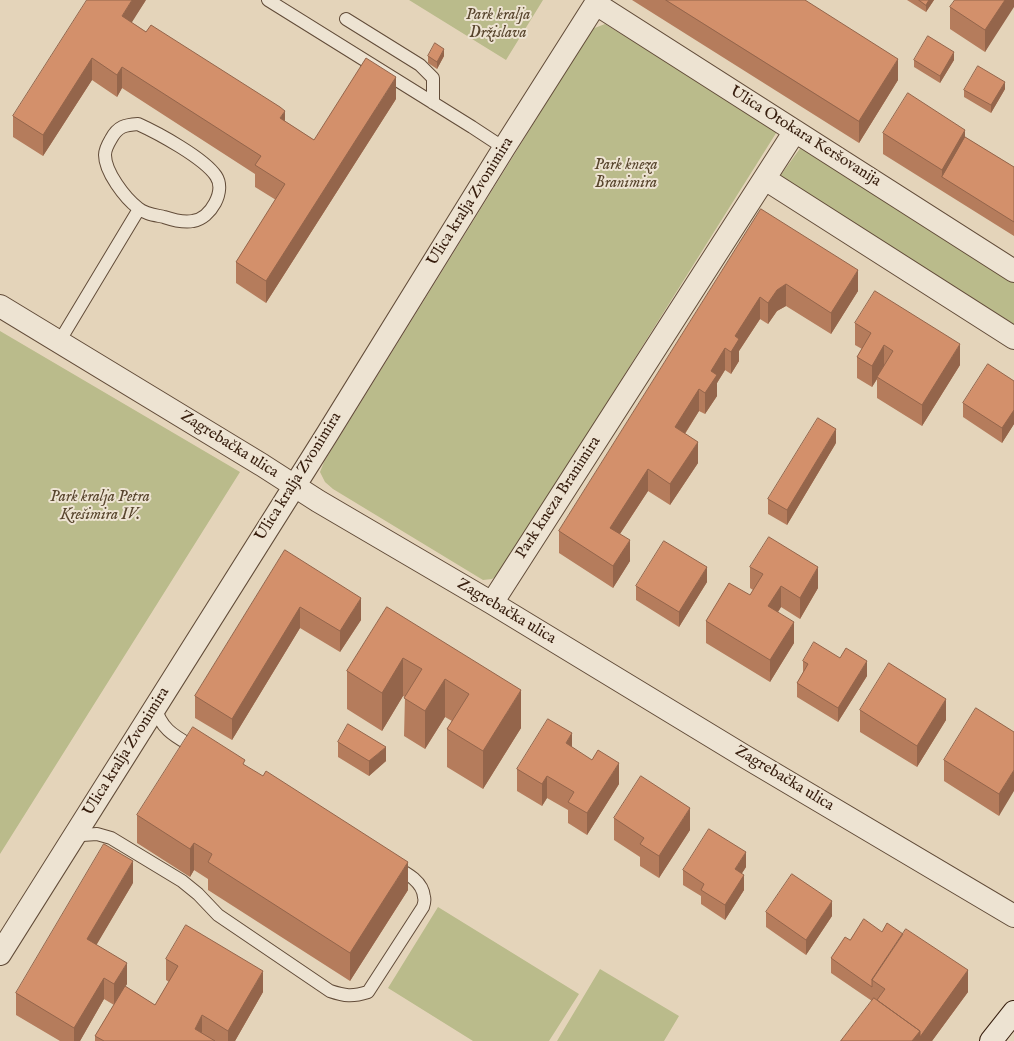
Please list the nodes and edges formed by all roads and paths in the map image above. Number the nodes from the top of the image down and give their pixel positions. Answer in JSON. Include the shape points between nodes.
{"nodes":[{"id":1,"x":268,"y":0,"type":"edge"},
{"id":2,"x":597,"y":2,"type":"edge"},
{"id":3,"x":346,"y":19,"type":"dead end"},
{"id":4,"x":433,"y":103,"type":"junction"},
{"id":5,"x":795,"y":131,"type":"junction"},
{"id":6,"x":504,"y":148,"type":"junction"},
{"id":7,"x":765,"y":179,"type":"junction"},
{"id":8,"x":139,"y":209,"type":"junction"},
{"id":9,"x":1014,"y":271,"type":"edge"},
{"id":10,"x":0,"y":306,"type":"edge"},
{"id":11,"x":1014,"y":338,"type":"edge"},
{"id":12,"x":59,"y":342,"type":"junction"},
{"id":13,"x":294,"y":486,"type":"junction"},
{"id":14,"x":492,"y":603,"type":"junction"},
{"id":15,"x":156,"y":706,"type":"junction"},
{"id":16,"x":206,"y":754,"type":"edge"},
{"id":17,"x":73,"y":837,"type":"junction"},
{"id":18,"x":388,"y":862,"type":"edge"},
{"id":19,"x":1014,"y":916,"type":"edge"},
{"id":20,"x":0,"y":954,"type":"edge"},
{"id":21,"x":1014,"y":1012,"type":"edge"},
{"id":22,"x":991,"y":1041,"type":"edge"}],
"edges":[{"from":1,"to":4,"type":"lane"},
{"from":2,"to":5,"type":"street","name":"Ulica Otokara Keršovanija"},
{"from":2,"to":6,"type":"street","name":"Ulica kralja Zvonimira"},
{"from":3,"to":4,"type":"lane","via":[[420,65],[433,78]]},
{"from":4,"to":6,"type":"lane"},
{"from":5,"to":7,"type":"street","name":"Park kneza Branimira"},
{"from":5,"to":9,"type":"street","name":"Ulica Otokara Keršovanija"},
{"from":6,"to":13,"type":"street","name":"Ulica kralja Zvonimira"},
{"from":7,"to":11,"type":"street"},
{"from":7,"to":14,"type":"street","name":"Park kneza Branimira"},
{"from":8,"to":8,"type":"lane","via":[[180,222],[195,221],[206,215],[214,205],[219,193],[217,177],[207,165],[151,130],[138,124],[124,125],[113,134],[107,145],[106,166],[129,200]]},
{"from":8,"to":12,"type":"lane"},
{"from":10,"to":12,"type":"street","name":"Zagrebačka ulica"},
{"from":12,"to":13,"type":"street","name":"Zagrebačka ulica"},
{"from":13,"to":14,"type":"street","name":"Zagrebačka ulica"},
{"from":13,"to":15,"type":"street","name":"Ulica kralja Zvonimira"},
{"from":14,"to":19,"type":"street","name":"Zagrebačka ulica"},
{"from":15,"to":16,"type":"lane","via":[[158,718],[163,726],[174,736]]},
{"from":15,"to":17,"type":"street","name":"Ulica kralja Zvonimira"},
{"from":17,"to":18,"type":"lane","via":[[97,834],[111,838],[182,881],[218,915],[330,991],[345,996],[368,992],[423,907],[424,896],[419,884]]},
{"from":17,"to":20,"type":"street","name":"Ulica kralja Zvonimira"},
{"from":21,"to":22,"type":"street"}]}
